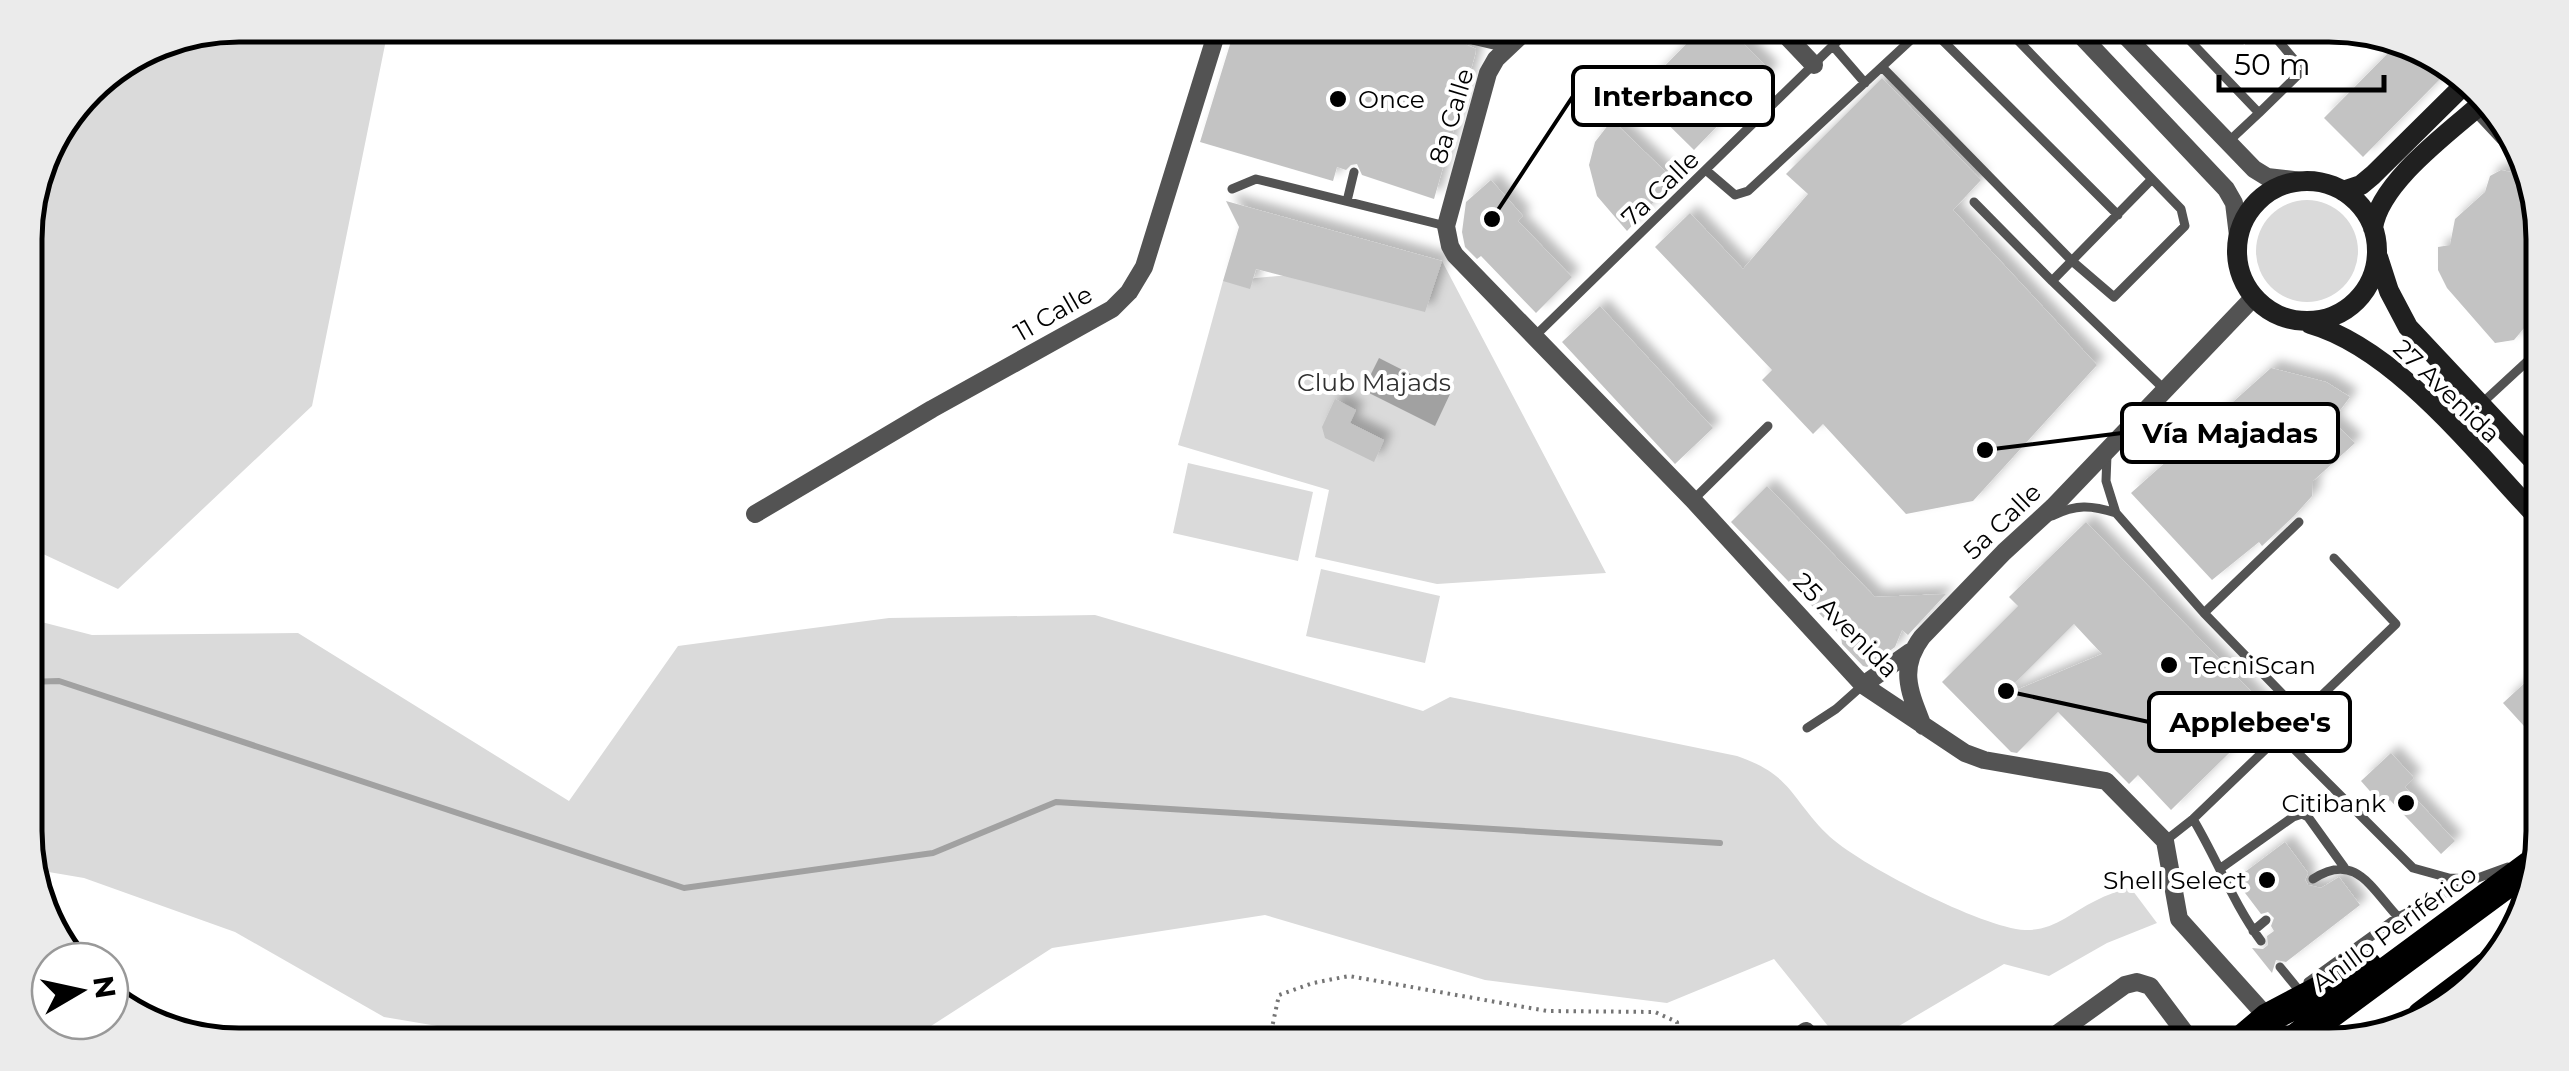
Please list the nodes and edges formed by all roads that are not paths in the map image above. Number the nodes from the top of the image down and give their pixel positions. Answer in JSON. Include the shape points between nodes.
{"nodes":[{"id":1,"x":1484,"y":42,"type":"edge"},
{"id":2,"x":1513,"y":42,"type":"edge"},
{"id":3,"x":1792,"y":42,"type":"edge"},
{"id":4,"x":1837,"y":42,"type":"edge"},
{"id":5,"x":1909,"y":42,"type":"edge"},
{"id":6,"x":1945,"y":42,"type":"edge"},
{"id":7,"x":2020,"y":42,"type":"edge"},
{"id":8,"x":2087,"y":42,"type":"edge"},
{"id":9,"x":2132,"y":42,"type":"edge"},
{"id":10,"x":2191,"y":42,"type":"edge"},
{"id":11,"x":2279,"y":42,"type":"edge"},
{"id":12,"x":1214,"y":43,"type":"edge"},
{"id":13,"x":1833,"y":46,"type":"junction"},
{"id":14,"x":1507,"y":48,"type":"junction"},
{"id":15,"x":1814,"y":65,"type":"junction"},
{"id":16,"x":1882,"y":67,"type":"junction"},
{"id":17,"x":1865,"y":83,"type":"junction"},
{"id":18,"x":2458,"y":91,"type":"edge"},
{"id":19,"x":2476,"y":108,"type":"edge"},
{"id":20,"x":2259,"y":113,"type":"junction"},
{"id":21,"x":2228,"y":142,"type":"junction"},
{"id":22,"x":1707,"y":171,"type":"junction"},
{"id":23,"x":1354,"y":172,"type":"dead end"},
{"id":24,"x":2152,"y":179,"type":"junction"},
{"id":25,"x":2302,"y":181,"type":"junction"},
{"id":26,"x":1232,"y":189,"type":"dead end"},
{"id":27,"x":2343,"y":191,"type":"junction"},
{"id":28,"x":1346,"y":201,"type":"junction"},
{"id":29,"x":1974,"y":202,"type":"dead end"},
{"id":30,"x":2118,"y":215,"type":"junction"},
{"id":31,"x":2373,"y":228,"type":"junction"},
{"id":32,"x":1446,"y":231,"type":"junction"},
{"id":33,"x":2238,"y":236,"type":"junction"},
{"id":34,"x":2377,"y":252,"type":"junction"},
{"id":35,"x":2072,"y":260,"type":"junction"},
{"id":36,"x":2052,"y":281,"type":"junction"},
{"id":37,"x":2254,"y":297,"type":"junction"},
{"id":38,"x":2299,"y":321,"type":"junction"},
{"id":39,"x":1535,"y":336,"type":"junction"},
{"id":40,"x":2526,"y":363,"type":"edge"},
{"id":41,"x":2164,"y":388,"type":"junction"},
{"id":42,"x":2480,"y":404,"type":"junction"},
{"id":43,"x":1768,"y":426,"type":"dead end"},
{"id":44,"x":2107,"y":451,"type":"junction"},
{"id":45,"x":2526,"y":453,"type":"edge"},
{"id":46,"x":1692,"y":500,"type":"junction"},
{"id":47,"x":2526,"y":506,"type":"edge"},
{"id":48,"x":2116,"y":513,"type":"junction"},
{"id":49,"x":754,"y":514,"type":"dead end"},
{"id":50,"x":2299,"y":522,"type":"dead end"},
{"id":51,"x":2033,"y":525,"type":"junction"},
{"id":52,"x":2334,"y":558,"type":"dead end"},
{"id":53,"x":2204,"y":613,"type":"junction"},
{"id":54,"x":1910,"y":652,"type":"junction"},
{"id":55,"x":1862,"y":685,"type":"junction"},
{"id":56,"x":2301,"y":713,"type":"junction"},
{"id":57,"x":1923,"y":726,"type":"junction"},
{"id":58,"x":1807,"y":728,"type":"dead end"},
{"id":59,"x":2280,"y":734,"type":"junction"},
{"id":60,"x":2193,"y":819,"type":"junction"},
{"id":61,"x":2165,"y":841,"type":"junction"},
{"id":62,"x":2524,"y":863,"type":"edge"},
{"id":63,"x":2344,"y":867,"type":"junction"},
{"id":64,"x":2222,"y":868,"type":"junction"},
{"id":65,"x":2523,"y":870,"type":"edge"},
{"id":66,"x":2313,"y":879,"type":"dead end"},
{"id":67,"x":2475,"y":879,"type":"junction"},
{"id":68,"x":2398,"y":917,"type":"junction"},
{"id":69,"x":2266,"y":920,"type":"dead end"},
{"id":70,"x":2253,"y":930,"type":"junction"},
{"id":71,"x":2261,"y":941,"type":"dead end"},
{"id":72,"x":2417,"y":948,"type":"junction"},
{"id":73,"x":2280,"y":967,"type":"dead end"},
{"id":74,"x":2298,"y":989,"type":"junction"},
{"id":75,"x":2268,"y":1018,"type":"junction"},
{"id":76,"x":2065,"y":1028,"type":"edge"},
{"id":77,"x":2182,"y":1028,"type":"edge"},
{"id":78,"x":2256,"y":1028,"type":"edge"},
{"id":79,"x":2310,"y":1028,"type":"edge"}],
"edges":[{"from":1,"to":14,"type":"lane"},
{"from":2,"to":14,"type":"street","name":"8a Calle"},
{"from":3,"to":15,"type":"street"},
{"from":4,"to":13,"type":"lane","name":"7a Calle"},
{"from":5,"to":16,"type":"lane"},
{"from":6,"to":30,"type":"lane"},
{"from":7,"to":24,"type":"lane"},
{"from":8,"to":33,"type":"street","via":[[2226,189]]},
{"from":9,"to":21,"type":"street"},
{"from":10,"to":20,"type":"lane"},
{"from":11,"to":20,"type":"lane","via":[[2303,70]]},
{"from":12,"to":49,"type":"street","name":"11 Calle","via":[[1144,267],[1129,292],[1103,315]]},
{"from":13,"to":15,"type":"lane","name":"7a Calle"},
{"from":13,"to":17,"type":"lane"},
{"from":14,"to":32,"type":"street","name":"8a Calle","via":[[1488,73]]},
{"from":15,"to":22,"type":"lane","name":"7a Calle"},
{"from":16,"to":17,"type":"lane"},
{"from":16,"to":35,"type":"lane"},
{"from":17,"to":22,"type":"lane","via":[[1748,191],[1734,196]]},
{"from":18,"to":27,"type":"street","via":[[2373,176]]},
{"from":19,"to":31,"type":"street","via":[[2392,186]]},
{"from":20,"to":21,"type":"lane"},
{"from":21,"to":25,"type":"street","via":[[2267,177]]},
{"from":22,"to":39,"type":"lane","name":"7a Calle"},
{"from":23,"to":28,"type":"lane"},
{"from":24,"to":30,"type":"lane"},
{"from":24,"to":35,"type":"lane","via":[[2181,208],[2184,226],[2144,268],[2111,296]]},
{"from":25,"to":27,"type":"street"},
{"from":25,"to":33,"type":"street","via":[[2265,195]]},
{"from":26,"to":28,"type":"lane","via":[[1256,179]]},
{"from":27,"to":31,"type":"street"},
{"from":28,"to":32,"type":"lane"},
{"from":29,"to":36,"type":"lane"},
{"from":30,"to":35,"type":"lane"},
{"from":31,"to":34,"type":"street"},
{"from":32,"to":39,"type":"street","name":"25 Avenida","via":[[1456,255]]},
{"from":33,"to":37,"type":"street","via":[[2242,278]]},
{"from":34,"to":38,"type":"street","via":[[2371,279],[2353,304],[2323,320]]},
{"from":34,"to":42,"type":"street","name":"27 Avenida","via":[[2408,327]]},
{"from":35,"to":36,"type":"lane"},
{"from":36,"to":41,"type":"lane"},
{"from":37,"to":38,"type":"street","via":[[2271,312]]},
{"from":37,"to":41,"type":"street","name":"5a Calle"},
{"from":38,"to":47,"type":"street","name":"27 Avenida","via":[[2364,346],[2407,381]]},
{"from":39,"to":46,"type":"street","name":"25 Avenida"},
{"from":40,"to":42,"type":"lane"},
{"from":41,"to":44,"type":"street","name":"5a Calle"},
{"from":42,"to":45,"type":"street","name":"27 Avenida"},
{"from":43,"to":46,"type":"lane"},
{"from":44,"to":48,"type":"lane","via":[[2106,481]]},
{"from":44,"to":51,"type":"street","name":"5a Calle"},
{"from":46,"to":55,"type":"street","name":"25 Avenida"},
{"from":48,"to":51,"type":"lane","via":[[2075,506]]},
{"from":48,"to":53,"type":"lane"},
{"from":50,"to":53,"type":"lane"},
{"from":51,"to":54,"type":"street","name":"5a Calle"},
{"from":52,"to":56,"type":"lane","via":[[2396,624]]},
{"from":53,"to":56,"type":"lane"},
{"from":54,"to":55,"type":"street","name":"5a Calle"},
{"from":54,"to":57,"type":"street","via":[[1910,695]]},
{"from":55,"to":57,"type":"street","name":"25 Avenida"},
{"from":55,"to":58,"type":"lane"},
{"from":56,"to":59,"type":"lane"},
{"from":57,"to":61,"type":"street","name":"25 Avenida","via":[[1984,760],[2106,781]]},
{"from":59,"to":60,"type":"lane"},
{"from":59,"to":67,"type":"lane","via":[[2413,868]]},
{"from":60,"to":61,"type":"lane"},
{"from":60,"to":64,"type":"lane"},
{"from":61,"to":75,"type":"street","via":[[2178,919]]},
{"from":62,"to":67,"type":"lane"},
{"from":63,"to":64,"type":"lane","via":[[2302,814]]},
{"from":63,"to":66,"type":"lane"},
{"from":63,"to":68,"type":"lane"},
{"from":64,"to":70,"type":"lane"},
{"from":65,"to":72,"type":"highway","name":"Anillo Periférico"},
{"from":67,"to":68,"type":"lane"},
{"from":68,"to":74,"type":"lane"},
{"from":69,"to":70,"type":"lane"},
{"from":70,"to":71,"type":"lane"},
{"from":72,"to":75,"type":"highway","via":[[2390,954]]},
{"from":72,"to":79,"type":"highway","name":"Anillo Periférico"},
{"from":73,"to":74,"type":"lane"},
{"from":74,"to":75,"type":"lane"},
{"from":75,"to":78,"type":"highway"},
{"from":76,"to":77,"type":"street","via":[[2137,982],[2150,986]]}]}
